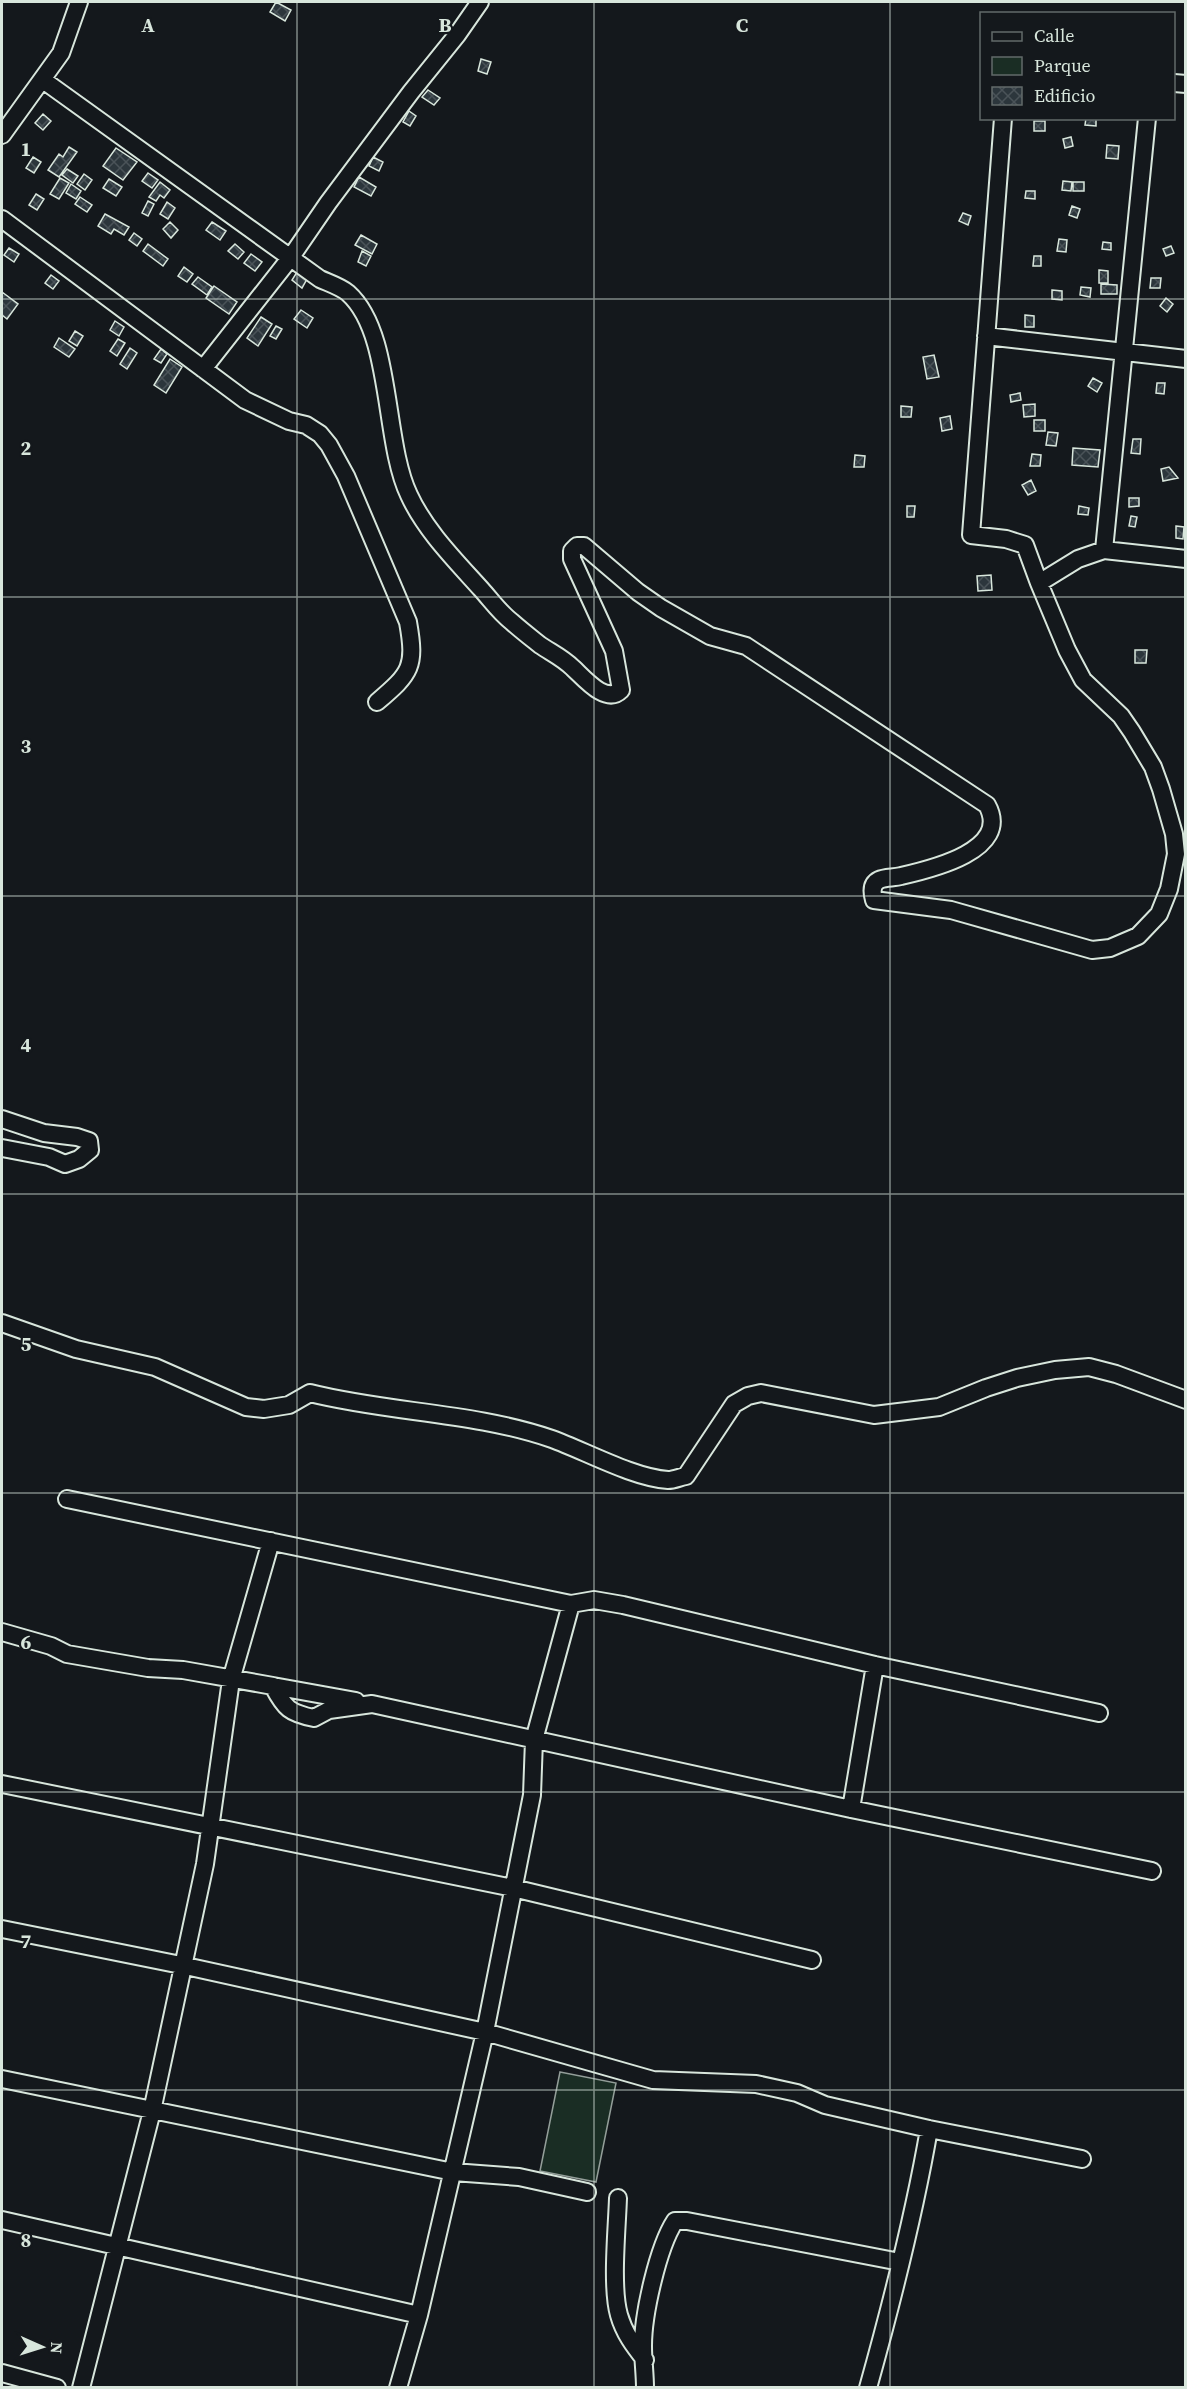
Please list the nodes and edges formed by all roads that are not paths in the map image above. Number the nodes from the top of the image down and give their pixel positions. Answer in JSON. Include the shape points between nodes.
{"nodes":[{"id":1,"x":79,"y":2,"type":"edge"},
{"id":2,"x":480,"y":2,"type":"edge"},
{"id":3,"x":43,"y":80,"type":"junction"},
{"id":4,"x":1003,"y":120,"type":"edge"},
{"id":5,"x":1147,"y":120,"type":"edge"},
{"id":6,"x":2,"y":135,"type":"edge"},
{"id":7,"x":2,"y":219,"type":"edge"},
{"id":8,"x":291,"y":257,"type":"junction"},
{"id":9,"x":986,"y":336,"type":"junction"},
{"id":10,"x":1124,"y":353,"type":"junction"},
{"id":11,"x":1185,"y":359,"type":"edge"},
{"id":12,"x":203,"y":369,"type":"junction"},
{"id":13,"x":1104,"y":550,"type":"junction"},
{"id":14,"x":1185,"y":559,"type":"edge"},
{"id":15,"x":1039,"y":583,"type":"junction"},
{"id":16,"x":377,"y":702,"type":"dead end"},
{"id":17,"x":2,"y":1119,"type":"edge"},
{"id":18,"x":2,"y":1148,"type":"edge"},
{"id":19,"x":2,"y":1323,"type":"edge"},
{"id":20,"x":1185,"y":1400,"type":"edge"},
{"id":21,"x":67,"y":1499,"type":"dead end"},
{"id":22,"x":271,"y":1541,"type":"junction"},
{"id":23,"x":571,"y":1604,"type":"junction"},
{"id":24,"x":2,"y":1632,"type":"edge"},
{"id":25,"x":874,"y":1665,"type":"junction"},
{"id":26,"x":231,"y":1680,"type":"junction"},
{"id":27,"x":273,"y":1686,"type":"junction"},
{"id":28,"x":372,"y":1704,"type":"junction"},
{"id":29,"x":1099,"y":1713,"type":"dead end"},
{"id":30,"x":534,"y":1740,"type":"junction"},
{"id":31,"x":2,"y":1784,"type":"edge"},
{"id":32,"x":851,"y":1809,"type":"junction"},
{"id":33,"x":210,"y":1826,"type":"junction"},
{"id":34,"x":1152,"y":1872,"type":"dead end"},
{"id":35,"x":513,"y":1888,"type":"junction"},
{"id":36,"x":2,"y":1929,"type":"edge"},
{"id":37,"x":812,"y":1960,"type":"dead end"},
{"id":38,"x":181,"y":1965,"type":"junction"},
{"id":39,"x":485,"y":2032,"type":"junction"},
{"id":40,"x":2,"y":2079,"type":"edge"},
{"id":41,"x":152,"y":2111,"type":"junction"},
{"id":42,"x":929,"y":2129,"type":"junction"},
{"id":43,"x":1082,"y":2159,"type":"dead end"},
{"id":44,"x":453,"y":2172,"type":"junction"},
{"id":45,"x":587,"y":2192,"type":"dead end"},
{"id":46,"x":618,"y":2198,"type":"dead end"},
{"id":47,"x":2,"y":2220,"type":"edge"},
{"id":48,"x":116,"y":2245,"type":"junction"},
{"id":49,"x":900,"y":2262,"type":"junction"},
{"id":50,"x":419,"y":2315,"type":"junction"},
{"id":51,"x":645,"y":2360,"type":"junction"},
{"id":52,"x":2,"y":2373,"type":"edge"},
{"id":53,"x":57,"y":2388,"type":"edge"},
{"id":54,"x":81,"y":2388,"type":"edge"},
{"id":55,"x":398,"y":2388,"type":"edge"},
{"id":56,"x":645,"y":2388,"type":"edge"},
{"id":57,"x":868,"y":2388,"type":"edge"}],
"edges":[{"from":1,"to":3,"type":"street","via":[[61,53]]},
{"from":2,"to":8,"type":"street"},
{"from":3,"to":6,"type":"street"},
{"from":3,"to":8,"type":"street"},
{"from":4,"to":9,"type":"street"},
{"from":5,"to":10,"type":"street"},
{"from":7,"to":12,"type":"street"},
{"from":8,"to":12,"type":"street"},
{"from":8,"to":15,"type":"street","via":[[320,279],[347,292],[360,307],[377,348],[408,494],[447,550],[509,620],[564,658],[598,690],[618,693],[621,690],[614,651],[572,560],[572,551],[584,546],[661,608],[710,636],[746,646],[987,805],[993,824],[974,850],[955,860],[879,879],[874,883],[874,900],[951,910],[1092,950],[1110,948],[1138,936],[1159,914],[1173,871],[1174,834],[1153,766],[1121,716],[1083,680]]},
{"from":9,"to":10,"type":"street"},
{"from":9,"to":15,"type":"street","via":[[971,534],[1025,545]]},
{"from":10,"to":11,"type":"street"},
{"from":10,"to":13,"type":"street"},
{"from":12,"to":16,"type":"street","via":[[245,400],[320,434],[346,476],[408,622],[412,643],[408,672]]},
{"from":13,"to":14,"type":"street"},
{"from":13,"to":15,"type":"street","via":[[1078,559]]},
{"from":17,"to":18,"type":"street","via":[[44,1133],[89,1141],[90,1149],[79,1160],[65,1164],[50,1157]]},
{"from":19,"to":20,"type":"street","via":[[76,1349],[155,1367],[246,1407],[289,1405],[310,1393],[462,1418],[550,1439],[651,1477],[670,1480],[686,1476],[734,1404],[761,1393],[874,1415],[939,1407],[1017,1378],[1089,1367]]},
{"from":21,"to":22,"type":"street"},
{"from":22,"to":23,"type":"street"},
{"from":22,"to":26,"type":"street"},
{"from":23,"to":25,"type":"street","via":[[594,1600],[623,1605]]},
{"from":23,"to":30,"type":"street"},
{"from":24,"to":26,"type":"street","via":[[67,1654]]},
{"from":25,"to":29,"type":"street"},
{"from":25,"to":32,"type":"street"},
{"from":26,"to":27,"type":"street"},
{"from":26,"to":33,"type":"street"},
{"from":27,"to":28,"type":"street"},
{"from":27,"to":28,"type":"street","via":[[293,1713],[314,1718],[329,1710]]},
{"from":28,"to":30,"type":"street"},
{"from":30,"to":32,"type":"street"},
{"from":30,"to":35,"type":"street","via":[[532,1795]]},
{"from":31,"to":33,"type":"street"},
{"from":32,"to":34,"type":"street"},
{"from":33,"to":35,"type":"street"},
{"from":33,"to":38,"type":"street"},
{"from":35,"to":37,"type":"street"},
{"from":35,"to":39,"type":"street"},
{"from":36,"to":38,"type":"street"},
{"from":38,"to":39,"type":"street"},
{"from":38,"to":41,"type":"street"},
{"from":39,"to":42,"type":"street","via":[[653,2080],[756,2084],[796,2093],[825,2106]]},
{"from":39,"to":44,"type":"street"},
{"from":40,"to":41,"type":"street"},
{"from":41,"to":44,"type":"street"},
{"from":41,"to":48,"type":"street"},
{"from":42,"to":43,"type":"street"},
{"from":42,"to":49,"type":"street","via":[[918,2194]]},
{"from":44,"to":45,"type":"street","via":[[519,2176]]},
{"from":44,"to":50,"type":"street"},
{"from":46,"to":51,"type":"street","via":[[619,2316],[629,2341]]},
{"from":47,"to":48,"type":"street"},
{"from":48,"to":50,"type":"street"},
{"from":48,"to":54,"type":"street"},
{"from":49,"to":51,"type":"street","via":[[675,2221],[650,2295],[643,2346]]},
{"from":49,"to":57,"type":"street"},
{"from":50,"to":55,"type":"street"},
{"from":51,"to":56,"type":"street"},
{"from":52,"to":53,"type":"street"}]}
